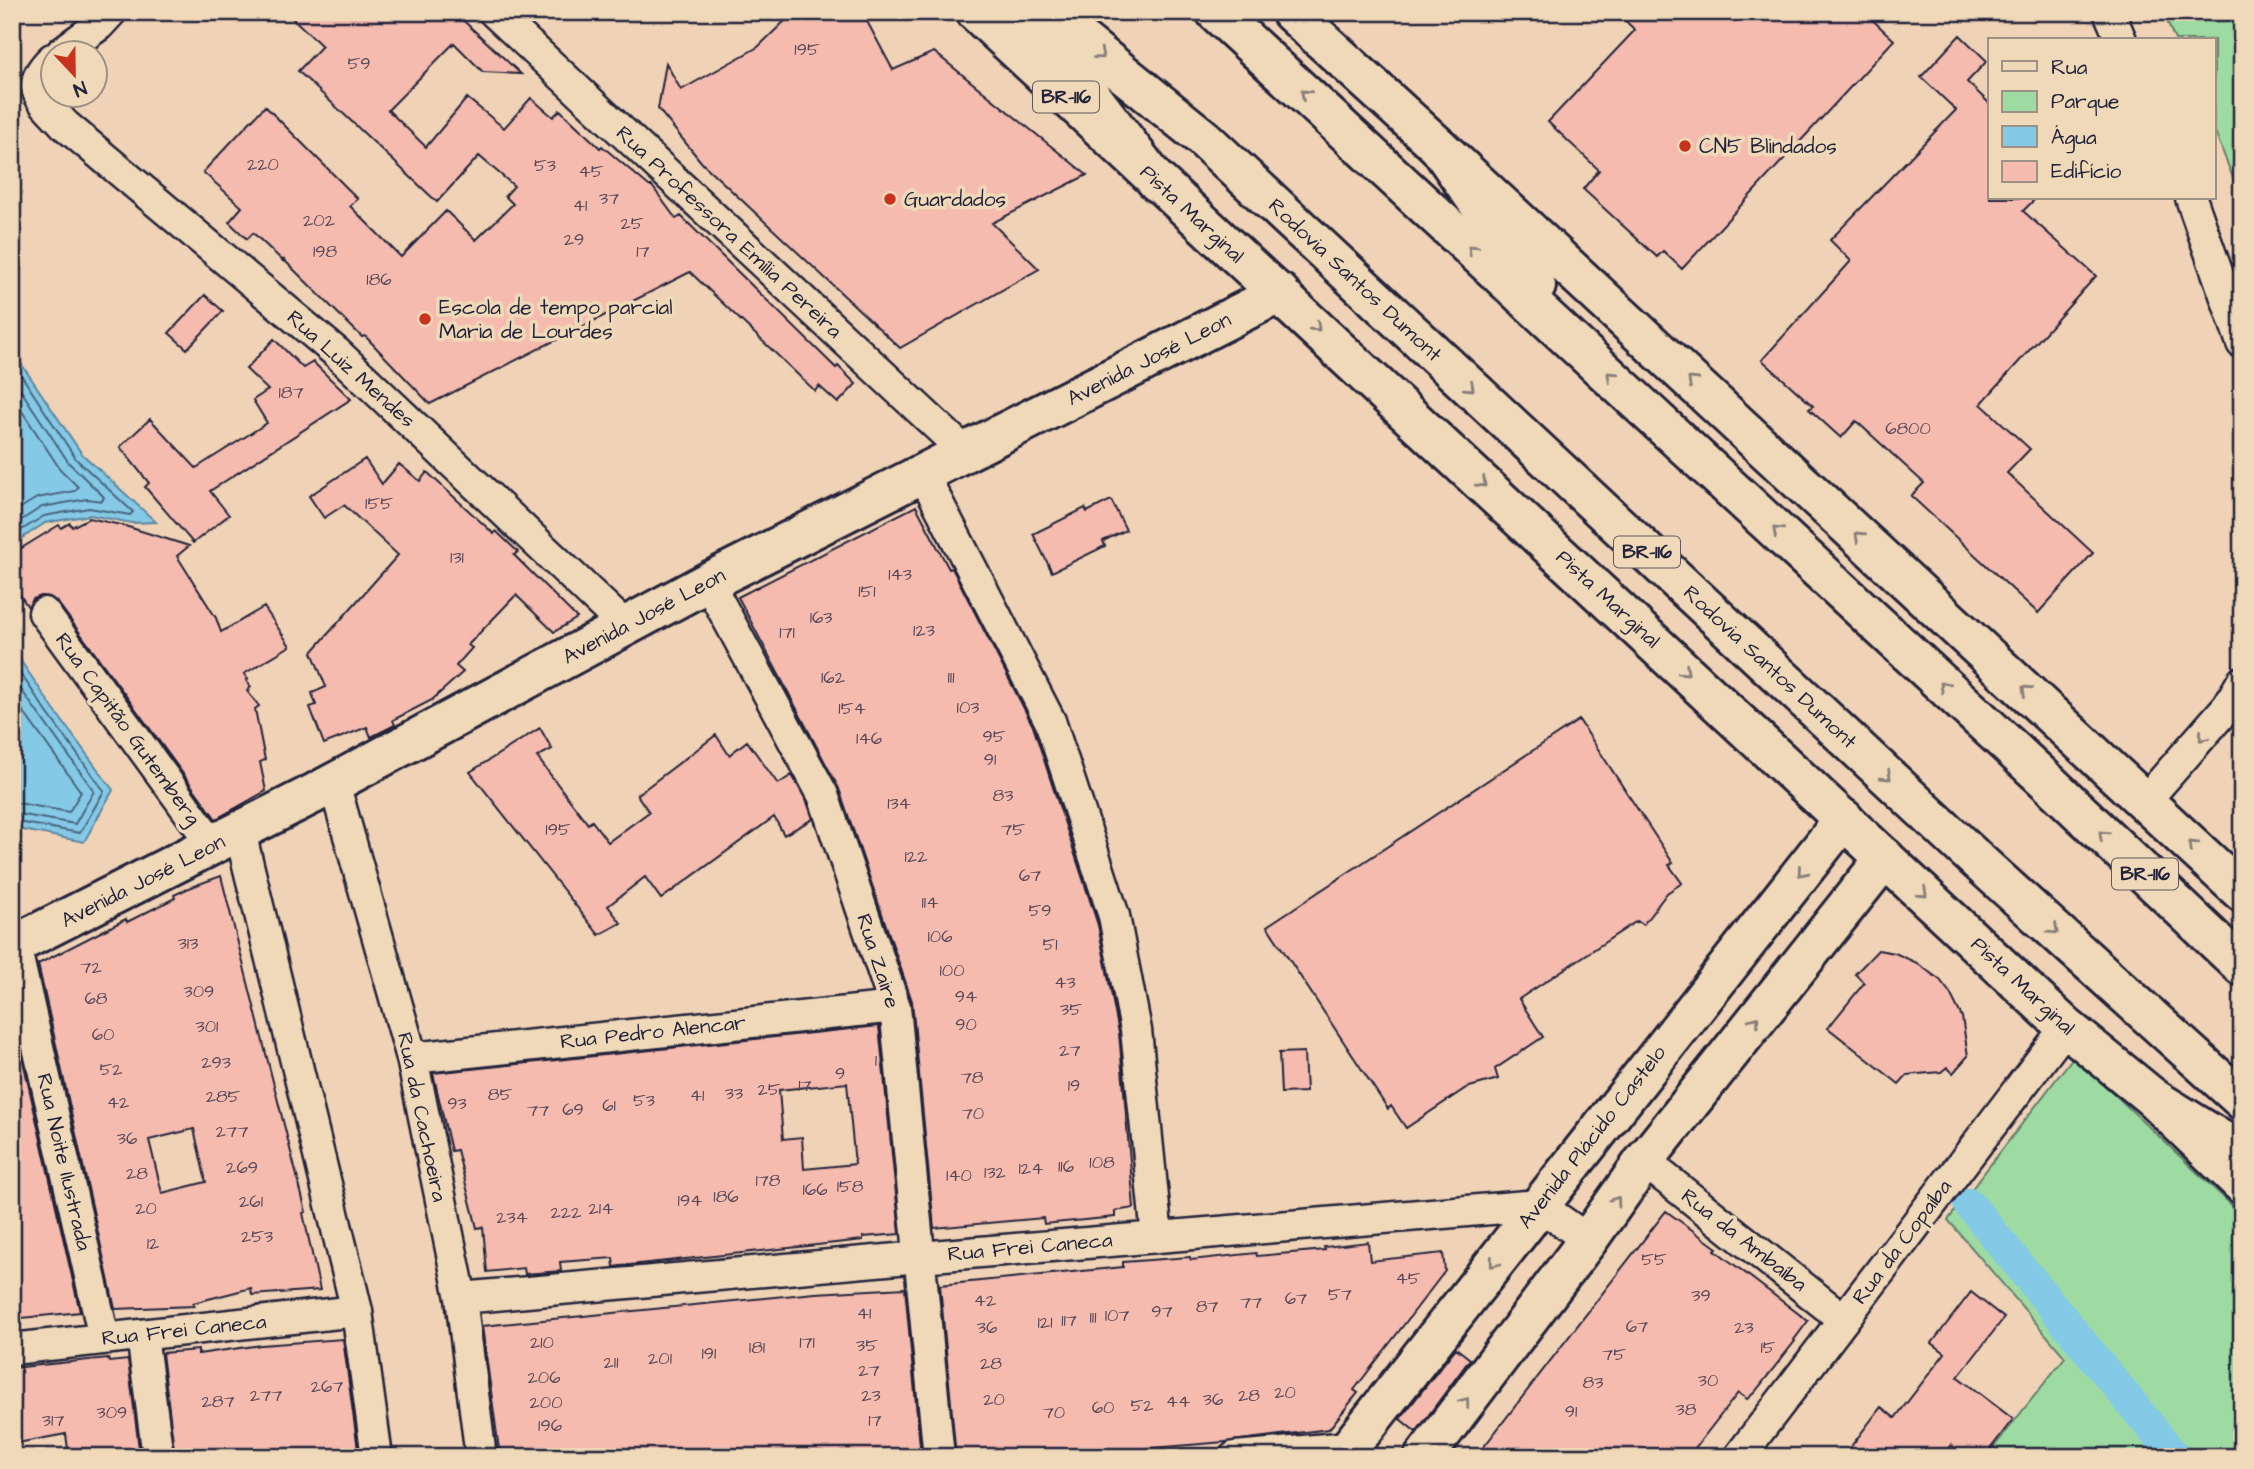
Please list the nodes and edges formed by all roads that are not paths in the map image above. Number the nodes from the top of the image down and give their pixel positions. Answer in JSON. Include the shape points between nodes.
{"nodes":[{"id":1,"x":111,"y":12,"type":"edge"},
{"id":2,"x":494,"y":12,"type":"edge"},
{"id":3,"x":976,"y":12,"type":"edge"},
{"id":4,"x":1028,"y":12,"type":"edge"},
{"id":5,"x":1047,"y":12,"type":"edge"},
{"id":6,"x":1216,"y":12,"type":"edge"},
{"id":7,"x":1291,"y":12,"type":"edge"},
{"id":8,"x":2109,"y":12,"type":"edge"},
{"id":9,"x":81,"y":38,"type":"edge"},
{"id":10,"x":2120,"y":38,"type":"edge"},
{"id":11,"x":38,"y":75,"type":"edge"},
{"id":12,"x":38,"y":93,"type":"edge"},
{"id":13,"x":49,"y":108,"type":"edge"},
{"id":14,"x":1439,"y":147,"type":"junction"},
{"id":15,"x":1157,"y":182,"type":"junction"},
{"id":16,"x":2191,"y":200,"type":"edge"},
{"id":17,"x":1280,"y":293,"type":"junction"},
{"id":18,"x":2242,"y":343,"type":"edge"},
{"id":19,"x":1577,"y":345,"type":"junction"},
{"id":20,"x":964,"y":451,"type":"junction"},
{"id":21,"x":922,"y":472,"type":"junction"},
{"id":22,"x":708,"y":582,"type":"junction"},
{"id":23,"x":44,"y":613,"type":"dead end"},
{"id":24,"x":625,"y":626,"type":"junction"},
{"id":25,"x":2242,"y":682,"type":"edge"},
{"id":26,"x":324,"y":789,"type":"junction"},
{"id":27,"x":2146,"y":801,"type":"junction"},
{"id":28,"x":1844,"y":819,"type":"junction"},
{"id":29,"x":239,"y":832,"type":"junction"},
{"id":30,"x":1885,"y":858,"type":"junction"},
{"id":31,"x":2242,"y":892,"type":"edge"},
{"id":32,"x":13,"y":946,"type":"edge"},
{"id":33,"x":2242,"y":966,"type":"edge"},
{"id":34,"x":895,"y":1007,"type":"junction"},
{"id":35,"x":2066,"y":1027,"type":"junction"},
{"id":36,"x":412,"y":1058,"type":"junction"},
{"id":37,"x":2153,"y":1098,"type":"junction"},
{"id":38,"x":2242,"y":1100,"type":"edge"},
{"id":39,"x":2242,"y":1153,"type":"edge"},
{"id":40,"x":1644,"y":1161,"type":"junction"},
{"id":41,"x":2242,"y":1184,"type":"edge"},
{"id":42,"x":1539,"y":1205,"type":"junction"},
{"id":43,"x":1157,"y":1237,"type":"junction"},
{"id":44,"x":1588,"y":1240,"type":"junction"},
{"id":45,"x":920,"y":1256,"type":"junction"},
{"id":46,"x":461,"y":1298,"type":"junction"},
{"id":47,"x":357,"y":1311,"type":"junction"},
{"id":48,"x":1843,"y":1319,"type":"junction"},
{"id":49,"x":142,"y":1335,"type":"junction"},
{"id":50,"x":104,"y":1338,"type":"junction"},
{"id":51,"x":12,"y":1349,"type":"edge"},
{"id":52,"x":1346,"y":1452,"type":"edge"},
{"id":53,"x":158,"y":1457,"type":"edge"},
{"id":54,"x":377,"y":1457,"type":"edge"},
{"id":55,"x":481,"y":1457,"type":"edge"},
{"id":56,"x":939,"y":1457,"type":"edge"},
{"id":57,"x":1235,"y":1457,"type":"edge"},
{"id":58,"x":1424,"y":1457,"type":"edge"},
{"id":59,"x":1739,"y":1457,"type":"edge"}],
"edges":[{"from":1,"to":9,"type":"street"},
{"from":2,"to":20,"type":"street","name":"Rua Professora Emília Pereira"},
{"from":3,"to":15,"type":"main road","name":"Pista Marginal","number":"BR-116"},
{"from":4,"to":15,"type":"main road"},
{"from":5,"to":38,"type":"main road","name":"Rodovia Santos Dumont","number":"BR-116","one_way":true,"via":[[1203,138],[1979,862]]},
{"from":19,"to":6,"type":"main road","number":"BR-116","one_way":true},
{"from":7,"to":14,"type":"main road","number":"BR-116"},
{"from":8,"to":10,"type":"street"},
{"from":11,"to":12,"type":"street","name":"Rua Luiz Mendes"},
{"from":13,"to":24,"type":"street","name":"Rua Luiz Mendes","via":[[337,354]]},
{"from":14,"to":19,"type":"main road"},
{"from":27,"to":14,"type":"main road","number":"BR-116","one_way":true},
{"from":15,"to":17,"type":"main road","name":"Pista Marginal","number":"BR-116"},
{"from":16,"to":18,"type":"street"},
{"from":17,"to":20,"type":"main road","name":"Avenida José Leon"},
{"from":17,"to":28,"type":"main road","name":"Pista Marginal","number":"BR-116","one_way":true},
{"from":33,"to":19,"type":"main road","number":"BR-116","one_way":true},
{"from":20,"to":21,"type":"main road","name":"Avenida José Leon"},
{"from":21,"to":22,"type":"main road","name":"Avenida José Leon"},
{"from":21,"to":43,"type":"street","via":[[1050,721],[1114,916],[1136,1030]]},
{"from":22,"to":24,"type":"main road","name":"Avenida José Leon"},
{"from":22,"to":34,"type":"street","name":"Rua Zaire","via":[[823,795]]},
{"from":23,"to":29,"type":"street","name":"Rua Capitão Gutemberg"},
{"from":24,"to":26,"type":"main road","name":"Avenida José Leon"},
{"from":25,"to":27,"type":"street","one_way":true,"via":[[2215,723]]},
{"from":26,"to":29,"type":"main road","name":"Avenida José Leon"},
{"from":26,"to":36,"type":"street","name":"Rua da Cachoeira"},
{"from":31,"to":27,"type":"main road","number":"BR-116","one_way":true},
{"from":28,"to":30,"type":"main road","name":"Pista Marginal","number":"BR-116"},
{"from":28,"to":42,"type":"main road","name":"Avenida Plácido Castelo","one_way":true},
{"from":29,"to":32,"type":"main road","name":"Avenida José Leon"},
{"from":29,"to":47,"type":"street"},
{"from":30,"to":35,"type":"main road","name":"Pista Marginal","number":"BR-116","one_way":true},
{"from":40,"to":30,"type":"main road","one_way":true},
{"from":32,"to":50,"type":"street","name":"Rua Noite Ilustrada"},
{"from":34,"to":36,"type":"street","name":"Rua Pedro Alencar"},
{"from":34,"to":45,"type":"street","name":"Rua Zaire"},
{"from":35,"to":37,"type":"main road","name":"Pista Marginal","number":"BR-116"},
{"from":35,"to":48,"type":"street","name":"Rua da Copaíba"},
{"from":36,"to":46,"type":"street","name":"Rua da Cachoeira"},
{"from":37,"to":39,"type":"main road"},
{"from":37,"to":41,"type":"main road","name":"Pista Marginal","number":"BR-116"},
{"from":44,"to":40,"type":"main road","one_way":true},
{"from":40,"to":48,"type":"street","name":"Rua da Ambaíba"},
{"from":42,"to":43,"type":"street","name":"Rua Frei Caneca"},
{"from":42,"to":44,"type":"street"},
{"from":42,"to":52,"type":"main road","name":"Avenida Plácido Castelo","one_way":true},
{"from":43,"to":45,"type":"street","name":"Rua Frei Caneca"},
{"from":58,"to":44,"type":"main road","one_way":true},
{"from":45,"to":46,"type":"street","name":"Rua Frei Caneca"},
{"from":45,"to":56,"type":"street","name":"Rua Zaire"},
{"from":46,"to":55,"type":"street","name":"Rua da Cachoeira"},
{"from":47,"to":49,"type":"street","name":"Rua Frei Caneca"},
{"from":47,"to":54,"type":"street"},
{"from":48,"to":59,"type":"street","name":"Rua da Copaíba"},
{"from":49,"to":50,"type":"street","name":"Rua Frei Caneca"},
{"from":49,"to":53,"type":"street"},
{"from":50,"to":51,"type":"street","name":"Rua Frei Caneca"},
{"from":52,"to":57,"type":"street"}]}
